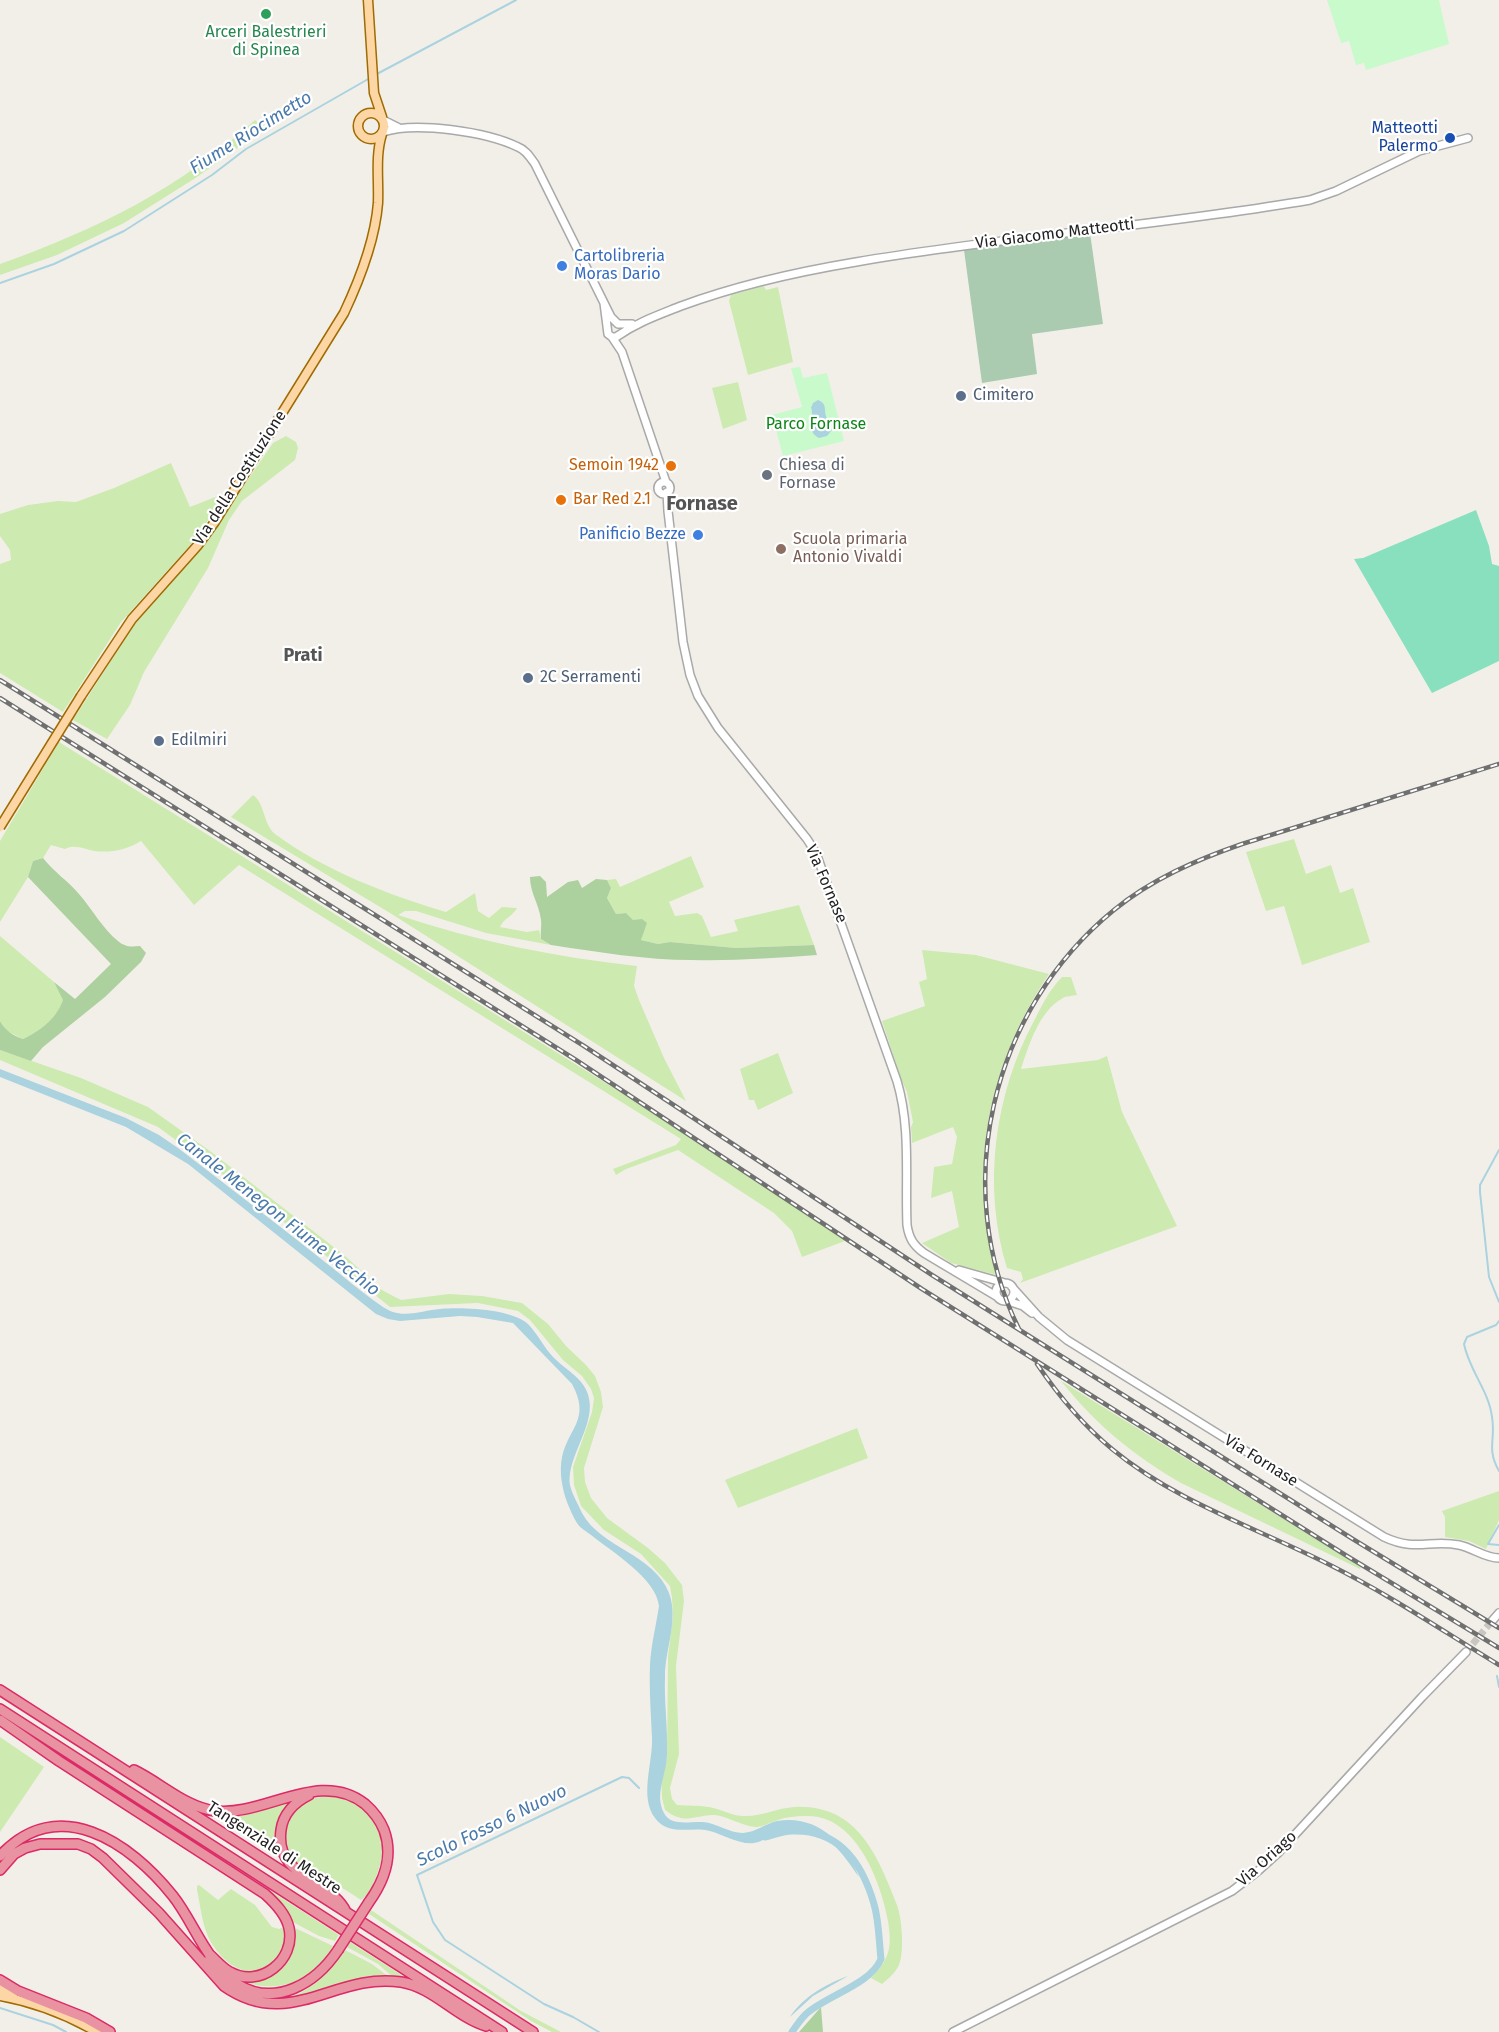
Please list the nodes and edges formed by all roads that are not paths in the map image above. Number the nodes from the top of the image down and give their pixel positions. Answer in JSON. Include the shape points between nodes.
{"nodes":[{"id":1,"x":368,"y":0,"type":"edge"},
{"id":2,"x":374,"y":88,"type":"junction"},
{"id":3,"x":367,"y":113,"type":"junction"},
{"id":4,"x":382,"y":118,"type":"junction"},
{"id":5,"x":401,"y":129,"type":"junction"},
{"id":6,"x":382,"y":133,"type":"junction"},
{"id":7,"x":364,"y":137,"type":"junction"},
{"id":8,"x":1468,"y":138,"type":"dead end"},
{"id":9,"x":378,"y":161,"type":"junction"},
{"id":10,"x":604,"y":303,"type":"junction"},
{"id":11,"x":637,"y":323,"type":"junction"},
{"id":12,"x":617,"y":324,"type":"junction"},
{"id":13,"x":608,"y":327,"type":"junction"},
{"id":14,"x":621,"y":334,"type":"junction"},
{"id":15,"x":612,"y":337,"type":"junction"},
{"id":16,"x":621,"y":352,"type":"junction"},
{"id":17,"x":311,"y":369,"type":"junction"},
{"id":18,"x":294,"y":406,"type":"dead end"},
{"id":19,"x":275,"y":438,"type":"dead end"},
{"id":20,"x":245,"y":475,"type":"junction"},
{"id":21,"x":0,"y":827,"type":"edge"},
{"id":22,"x":948,"y":1267,"type":"junction"},
{"id":23,"x":1009,"y":1285,"type":"junction"},
{"id":24,"x":996,"y":1296,"type":"junction"},
{"id":25,"x":1008,"y":1301,"type":"junction"},
{"id":26,"x":1039,"y":1317,"type":"junction"},
{"id":27,"x":1499,"y":1558,"type":"edge"},
{"id":28,"x":1499,"y":1613,"type":"edge"},
{"id":29,"x":1492,"y":1621,"type":"tunnel mouth"},
{"id":30,"x":1466,"y":1652,"type":"tunnel mouth"},
{"id":31,"x":0,"y":1690,"type":"edge"},
{"id":32,"x":0,"y":1709,"type":"edge"},
{"id":33,"x":0,"y":1720,"type":"edge"},
{"id":34,"x":98,"y":1753,"type":"junction"},
{"id":35,"x":317,"y":1792,"type":"junction"},
{"id":36,"x":0,"y":1856,"type":"edge"},
{"id":37,"x":0,"y":1870,"type":"edge"},
{"id":38,"x":346,"y":1912,"type":"junction"},
{"id":39,"x":194,"y":1954,"type":"junction"},
{"id":40,"x":209,"y":1954,"type":"junction"},
{"id":41,"x":0,"y":1980,"type":"edge"},
{"id":42,"x":231,"y":1980,"type":"junction"},
{"id":43,"x":0,"y":1988,"type":"edge"},
{"id":44,"x":0,"y":1996,"type":"edge"},
{"id":45,"x":18,"y":1999,"type":"junction"},
{"id":46,"x":499,"y":2030,"type":"edge"},
{"id":47,"x":97,"y":2032,"type":"edge"},
{"id":48,"x":110,"y":2032,"type":"edge"},
{"id":49,"x":533,"y":2032,"type":"edge"},
{"id":50,"x":953,"y":2032,"type":"edge"}],
"edges":[{"from":1,"to":2,"type":"main road"},
{"from":2,"to":3,"type":"main road"},
{"from":2,"to":4,"type":"main road"},
{"from":3,"to":4,"type":"main road"},
{"from":3,"to":7,"type":"main road","via":[[358,123]]},
{"from":4,"to":5,"type":"street","name":"Via Fornase"},
{"from":4,"to":6,"type":"main road"},
{"from":5,"to":6,"type":"street","name":"Via Fornase"},
{"from":5,"to":10,"type":"street","name":"Via Fornase","via":[[457,130],[523,149],[535,164]]},
{"from":6,"to":7,"type":"main road","via":[[372,139]]},
{"from":6,"to":9,"type":"main road","name":"Via della Costituzione"},
{"from":7,"to":9,"type":"main road"},
{"from":8,"to":11,"type":"street","name":"Via Giacomo Matteotti","via":[[1419,150],[1310,200],[1004,239],[833,266],[708,296]]},
{"from":9,"to":17,"type":"main road","name":"Via della Costituzione","via":[[378,206],[368,252],[344,314]]},
{"from":10,"to":12,"type":"street","name":"Via Fornase"},
{"from":10,"to":13,"type":"street","name":"Via Fornase"},
{"from":11,"to":12,"type":"street","name":"Via Giacomo Matteotti"},
{"from":11,"to":14,"type":"street","name":"Via Giacomo Matteotti"},
{"from":12,"to":13,"type":"street"},
{"from":12,"to":14,"type":"street","name":"Via Fornase"},
{"from":13,"to":15,"type":"street","name":"Via Fornase"},
{"from":14,"to":15,"type":"street"},
{"from":14,"to":16,"type":"street","name":"Via Fornase"},
{"from":15,"to":16,"type":"street","name":"Via Fornase"},
{"from":16,"to":22,"type":"street","name":"Via Fornase","via":[[663,482],[669,486],[665,493],[683,642],[694,686],[709,716],[816,853],[902,1098],[909,1238],[916,1247]]},
{"from":17,"to":18,"type":"main road","via":[[310,379]]},
{"from":17,"to":20,"type":"main road","name":"Via della Costituzione"},
{"from":19,"to":20,"type":"main road","via":[[253,470]]},
{"from":20,"to":21,"type":"main road","name":"Via della Costituzione","bridge":true,"via":[[198,545],[124,628]]},
{"from":22,"to":23,"type":"street","name":"Via Fornase"},
{"from":22,"to":24,"type":"street","name":"Via Fornase"},
{"from":23,"to":24,"type":"street","via":[[997,1287]]},
{"from":23,"to":25,"type":"street","via":[[1014,1294]]},
{"from":23,"to":26,"type":"street","name":"Via Fornase"},
{"from":24,"to":25,"type":"street","name":"Via Fornase"},
{"from":25,"to":26,"type":"street","name":"Via Fornase"},
{"from":26,"to":27,"type":"street","name":"Via Fornase","via":[[1075,1345],[1384,1537],[1412,1546],[1455,1544]]},
{"from":28,"to":29,"type":"street"},
{"from":30,"to":50,"type":"street","name":"Via Oriago","via":[[1278,1853],[1232,1891]]},
{"from":31,"to":34,"type":"highway","name":"Tangenziale di Mestre"},
{"from":32,"to":46,"type":"highway","name":"Tangenziale di Mestre"},
{"from":33,"to":40,"type":"highway","via":[[265,1894],[288,1925],[287,1952],[266,1974],[244,1976],[230,1972]]},
{"from":34,"to":35,"type":"highway","via":[[150,1778],[190,1804],[212,1810],[242,1810]]},
{"from":34,"to":38,"type":"highway","name":"Tangenziale di Mestre"},
{"from":35,"to":38,"type":"highway","via":[[302,1799],[286,1815],[281,1845],[297,1871],[341,1901]]},
{"from":35,"to":42,"type":"highway","bridge":true,"via":[[345,1793],[374,1813],[384,1828],[388,1851],[381,1886],[328,1964],[311,1980],[272,1994],[247,1989]]},
{"from":36,"to":40,"type":"highway","via":[[29,1833],[52,1826],[80,1827],[111,1839],[173,1896]]},
{"from":37,"to":39,"type":"highway","via":[[14,1854],[40,1844],[78,1844],[91,1849],[159,1912]]},
{"from":38,"to":49,"type":"highway","name":"Tangenziale di Mestre"},
{"from":39,"to":42,"type":"highway"},
{"from":39,"to":46,"type":"highway","via":[[235,1996],[274,2010],[355,1988],[402,1982],[423,1990],[473,2022]]},
{"from":40,"to":42,"type":"highway"},
{"from":41,"to":48,"type":"highway"},
{"from":43,"to":45,"type":"main road"},
{"from":44,"to":45,"type":"main road"},
{"from":45,"to":47,"type":"main road"}]}
